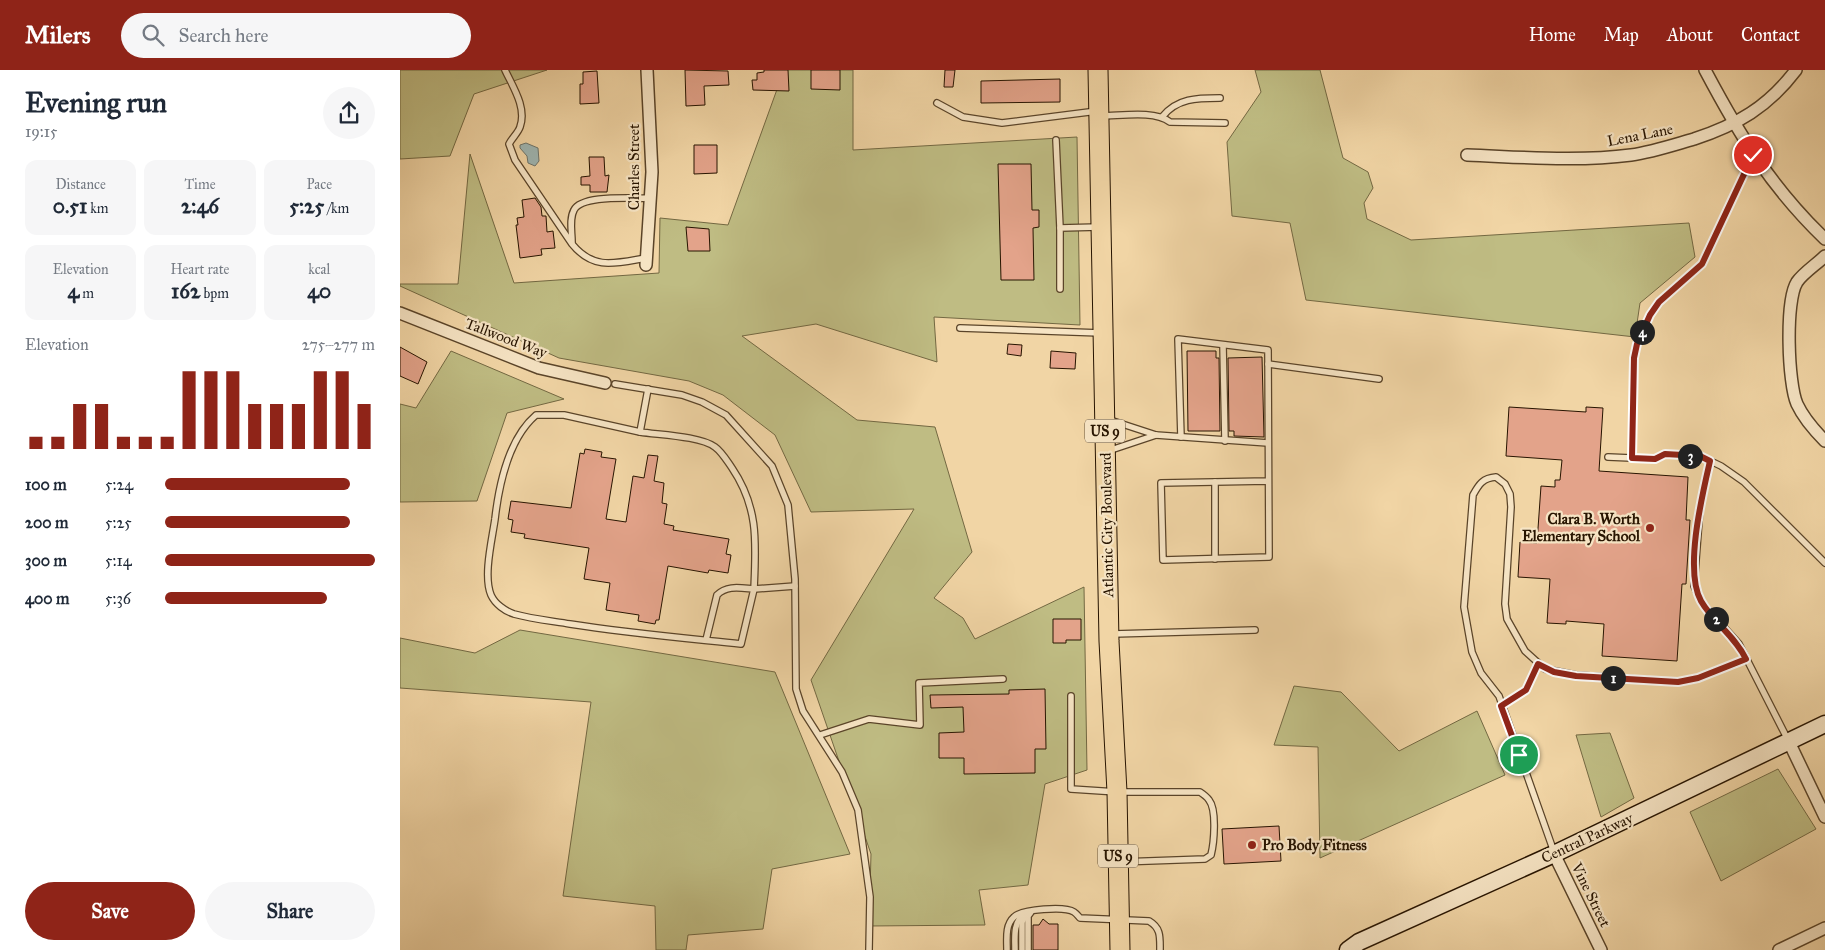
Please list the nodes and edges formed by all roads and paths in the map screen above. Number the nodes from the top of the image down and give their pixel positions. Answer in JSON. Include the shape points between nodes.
{"nodes":[{"id":1,"x":505,"y":70,"type":"edge"},
{"id":2,"x":647,"y":70,"type":"edge"},
{"id":3,"x":1098,"y":70,"type":"edge"},
{"id":4,"x":1704,"y":70,"type":"edge"},
{"id":5,"x":1796,"y":70,"type":"edge"},
{"id":6,"x":1220,"y":98,"type":"dead end"},
{"id":7,"x":937,"y":103,"type":"dead end"},
{"id":8,"x":1099,"y":113,"type":"junction"},
{"id":9,"x":1162,"y":118,"type":"junction"},
{"id":10,"x":1225,"y":123,"type":"dead end"},
{"id":11,"x":1734,"y":125,"type":"junction"},
{"id":12,"x":1056,"y":140,"type":"dead end"},
{"id":13,"x":1466,"y":155,"type":"dead end"},
{"id":14,"x":1753,"y":155,"type":"junction"},
{"id":15,"x":650,"y":198,"type":"junction"},
{"id":16,"x":1102,"y":227,"type":"junction"},
{"id":17,"x":1060,"y":228,"type":"junction"},
{"id":18,"x":1825,"y":239,"type":"edge"},
{"id":19,"x":572,"y":244,"type":"junction"},
{"id":20,"x":1825,"y":256,"type":"edge"},
{"id":21,"x":646,"y":261,"type":"joint"},
{"id":22,"x":1060,"y":289,"type":"dead end"},
{"id":23,"x":400,"y":313,"type":"edge"},
{"id":24,"x":960,"y":328,"type":"dead end"},
{"id":25,"x":1104,"y":334,"type":"junction"},
{"id":26,"x":1223,"y":345,"type":"junction"},
{"id":27,"x":1268,"y":364,"type":"junction"},
{"id":28,"x":1379,"y":379,"type":"dead end"},
{"id":29,"x":610,"y":383,"type":"joint"},
{"id":30,"x":648,"y":389,"type":"junction"},
{"id":31,"x":1105,"y":418,"type":"junction"},
{"id":32,"x":640,"y":432,"type":"junction"},
{"id":33,"x":1156,"y":435,"type":"junction"},
{"id":34,"x":1181,"y":437,"type":"junction"},
{"id":35,"x":1225,"y":441,"type":"junction"},
{"id":36,"x":1825,"y":441,"type":"edge"},
{"id":37,"x":1268,"y":443,"type":"junction"},
{"id":38,"x":1106,"y":451,"type":"junction"},
{"id":39,"x":1608,"y":457,"type":"dead end"},
{"id":40,"x":1632,"y":458,"type":"junction"},
{"id":41,"x":1710,"y":461,"type":"junction"},
{"id":42,"x":1268,"y":481,"type":"junction"},
{"id":43,"x":1215,"y":482,"type":"junction"},
{"id":44,"x":1215,"y":559,"type":"junction"},
{"id":45,"x":1825,"y":563,"type":"edge"},
{"id":46,"x":795,"y":586,"type":"junction"},
{"id":47,"x":754,"y":589,"type":"junction"},
{"id":48,"x":1255,"y":630,"type":"dead end"},
{"id":49,"x":1109,"y":634,"type":"junction"},
{"id":50,"x":706,"y":640,"type":"junction"},
{"id":51,"x":1746,"y":659,"type":"junction"},
{"id":52,"x":1538,"y":664,"type":"junction"},
{"id":53,"x":1003,"y":679,"type":"dead end"},
{"id":54,"x":1071,"y":696,"type":"dead end"},
{"id":55,"x":1501,"y":706,"type":"junction"},
{"id":56,"x":1825,"y":724,"type":"edge"},
{"id":57,"x":820,"y":735,"type":"junction"},
{"id":58,"x":1789,"y":742,"type":"junction"},
{"id":59,"x":1117,"y":792,"type":"junction"},
{"id":60,"x":1825,"y":817,"type":"edge"},
{"id":61,"x":1554,"y":854,"type":"junction"},
{"id":62,"x":1118,"y":862,"type":"junction"},
{"id":63,"x":1032,"y":910,"type":"junction"},
{"id":64,"x":1119,"y":920,"type":"junction"},
{"id":65,"x":1825,"y":928,"type":"edge"},
{"id":66,"x":869,"y":950,"type":"edge"},
{"id":67,"x":1008,"y":950,"type":"edge"},
{"id":68,"x":1015,"y":950,"type":"edge"},
{"id":69,"x":1022,"y":950,"type":"edge"},
{"id":70,"x":1028,"y":950,"type":"edge"},
{"id":71,"x":1120,"y":950,"type":"edge"},
{"id":72,"x":1160,"y":950,"type":"edge"},
{"id":73,"x":1348,"y":950,"type":"edge"},
{"id":74,"x":1602,"y":950,"type":"edge"},
{"id":75,"x":1779,"y":950,"type":"edge"}],
"edges":[{"from":1,"to":19,"type":"lane","via":[[521,104],[520,129],[509,144],[515,160]]},
{"from":2,"to":15,"type":"street","name":"Charles Street","via":[[652,172]]},
{"from":3,"to":8,"type":"highway","name":"Atlantic City Boulevard","number":"US 9"},
{"from":4,"to":11,"type":"street"},
{"from":5,"to":11,"type":"street","name":"Lena Lane","via":[[1764,105]]},
{"from":6,"to":9,"type":"lane","via":[[1182,101]]},
{"from":7,"to":8,"type":"lane","via":[[963,117],[1002,123]]},
{"from":8,"to":9,"type":"lane"},
{"from":8,"to":16,"type":"highway","name":"Atlantic City Boulevard","number":"US 9"},
{"from":9,"to":10,"type":"lane","via":[[1170,122]]},
{"from":11,"to":13,"type":"street","name":"Lena Lane","via":[[1632,155],[1593,158]]},
{"from":11,"to":14,"type":"street"},
{"from":12,"to":17,"type":"lane"},
{"from":14,"to":18,"type":"street","via":[[1795,210]]},
{"from":14,"to":40,"type":"path","via":[[1702,264],[1659,302],[1637,344]]},
{"from":15,"to":19,"type":"lane","via":[[596,199],[580,204],[572,217]]},
{"from":15,"to":21,"type":"street","name":"Charles Street"},
{"from":16,"to":17,"type":"lane"},
{"from":16,"to":25,"type":"highway","name":"Atlantic City Boulevard","number":"US 9"},
{"from":17,"to":22,"type":"lane"},
{"from":19,"to":21,"type":"lane","via":[[581,255],[594,262]]},
{"from":20,"to":36,"type":"street","via":[[1797,282],[1790,304],[1791,382],[1797,404]]},
{"from":23,"to":29,"type":"street","name":"Tallwood Way","via":[[540,368]]},
{"from":24,"to":25,"type":"lane"},
{"from":25,"to":31,"type":"highway","name":"Atlantic City Boulevard","number":"US 9"},
{"from":26,"to":27,"type":"lane","via":[[1268,350]]},
{"from":26,"to":34,"type":"lane","via":[[1178,339]]},
{"from":26,"to":35,"type":"lane"},
{"from":27,"to":28,"type":"lane"},
{"from":27,"to":37,"type":"lane"},
{"from":29,"to":30,"type":"lane"},
{"from":30,"to":32,"type":"lane"},
{"from":30,"to":46,"type":"lane","via":[[682,395],[726,416],[772,466],[788,505]]},
{"from":31,"to":33,"type":"lane"},
{"from":31,"to":38,"type":"highway","name":"Atlantic City Boulevard","number":"US 9"},
{"from":32,"to":47,"type":"lane","via":[[705,442],[716,447],[726,459],[750,502],[757,538]]},
{"from":32,"to":50,"type":"lane","via":[[564,415],[536,415],[525,424],[503,474],[488,579],[492,595],[499,605],[513,613],[594,628]]},
{"from":33,"to":34,"type":"lane"},
{"from":33,"to":38,"type":"lane"},
{"from":34,"to":35,"type":"lane"},
{"from":35,"to":37,"type":"lane"},
{"from":37,"to":42,"type":"lane"},
{"from":38,"to":49,"type":"highway","name":"Atlantic City Boulevard","number":"US 9"},
{"from":39,"to":40,"type":"lane"},
{"from":40,"to":41,"type":"lane","via":[[1655,459],[1665,454],[1700,456]]},
{"from":41,"to":45,"type":"lane","via":[[1744,482]]},
{"from":41,"to":51,"type":"lane","via":[[1700,508],[1694,586],[1702,603],[1739,644]]},
{"from":42,"to":43,"type":"lane"},
{"from":42,"to":44,"type":"lane","via":[[1269,557]]},
{"from":43,"to":44,"type":"lane"},
{"from":43,"to":44,"type":"lane","via":[[1161,484],[1163,560]]},
{"from":46,"to":47,"type":"lane"},
{"from":46,"to":57,"type":"lane","via":[[796,689],[803,712]]},
{"from":47,"to":50,"type":"lane","via":[[729,588],[717,595]]},
{"from":47,"to":50,"type":"lane","via":[[741,644]]},
{"from":48,"to":49,"type":"lane"},
{"from":49,"to":59,"type":"highway","name":"Atlantic City Boulevard","number":"US 9"},
{"from":51,"to":52,"type":"lane","via":[[1698,678],[1678,682],[1576,676],[1554,672]]},
{"from":51,"to":58,"type":"lane"},
{"from":52,"to":55,"type":"lane","via":[[1526,690]]},
{"from":52,"to":55,"type":"lane","via":[[1525,652],[1507,619],[1510,494],[1496,477],[1486,478],[1473,495],[1464,607],[1472,652],[1481,673],[1499,696]]},
{"from":53,"to":57,"type":"lane","via":[[919,683],[920,725],[869,719]]},
{"from":54,"to":59,"type":"lane","via":[[1071,789]]},
{"from":55,"to":61,"type":"lane"},
{"from":56,"to":58,"type":"main road","name":"Central Parkway"},
{"from":57,"to":66,"type":"lane","via":[[842,772],[858,810],[870,897]]},
{"from":58,"to":60,"type":"street"},
{"from":58,"to":61,"type":"main road","name":"Central Parkway"},
{"from":59,"to":62,"type":"highway","name":"Atlantic City Boulevard","number":"US 9"},
{"from":59,"to":62,"type":"lane","via":[[1200,792],[1213,807],[1214,843],[1211,855],[1205,860]]},
{"from":61,"to":73,"type":"main road","name":"Central Parkway","via":[[1359,942]]},
{"from":61,"to":74,"type":"street","name":"Vine Street"},
{"from":62,"to":64,"type":"highway","name":"Atlantic City Boulevard","number":"US 9"},
{"from":63,"to":64,"type":"lane","via":[[1064,910],[1074,912],[1080,918]]},
{"from":63,"to":67,"type":"lane","via":[[1013,917],[1009,924]]},
{"from":63,"to":68,"type":"lane","via":[[1016,921]]},
{"from":63,"to":69,"type":"lane","via":[[1022,922]]},
{"from":63,"to":70,"type":"lane","via":[[1028,916]]},
{"from":64,"to":71,"type":"highway","name":"Atlantic City Boulevard","number":"US 9"},
{"from":64,"to":72,"type":"lane","via":[[1149,921],[1156,925]]},
{"from":65,"to":75,"type":"street"}]}
